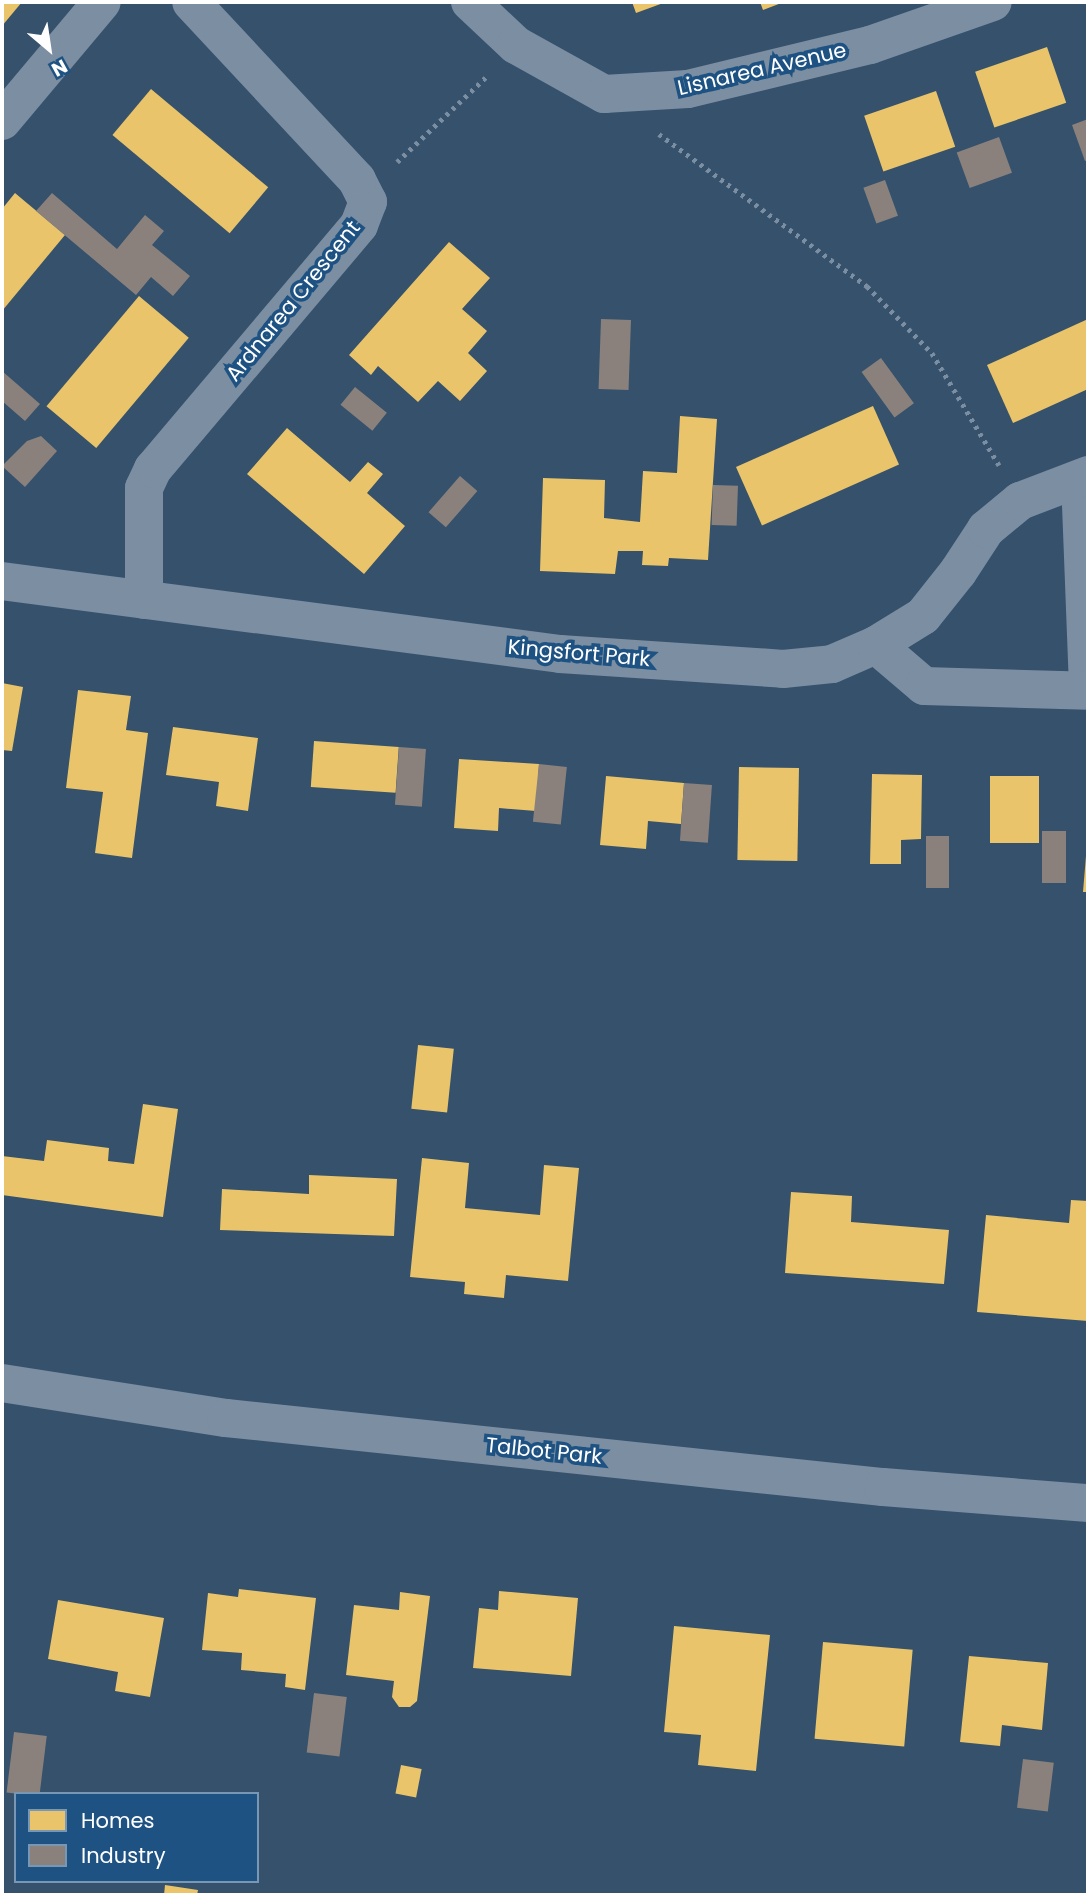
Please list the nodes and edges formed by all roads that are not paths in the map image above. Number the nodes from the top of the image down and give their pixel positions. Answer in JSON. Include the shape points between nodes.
{"nodes":[{"id":1,"x":102,"y":2,"type":"edge"},
{"id":2,"x":191,"y":2,"type":"edge"},
{"id":3,"x":470,"y":2,"type":"edge"},
{"id":4,"x":993,"y":2,"type":"edge"},
{"id":5,"x":2,"y":121,"type":"edge"},
{"id":6,"x":1084,"y":477,"type":"edge"},
{"id":7,"x":2,"y":581,"type":"edge"},
{"id":8,"x":144,"y":600,"type":"junction"},
{"id":9,"x":876,"y":645,"type":"junction"},
{"id":10,"x":1088,"y":691,"type":"edge"},
{"id":11,"x":2,"y":1384,"type":"edge"},
{"id":12,"x":1088,"y":1503,"type":"edge"}],
"edges":[{"from":1,"to":5,"type":"street"},
{"from":2,"to":8,"type":"street","name":"Ardnarea Crescent","via":[[357,180],[368,202],[359,225],[153,469],[144,488]]},
{"from":3,"to":4,"type":"street","name":"Lisnarea Avenue","via":[[516,45],[604,94],[688,89],[870,45]]},
{"from":6,"to":9,"type":"street","name":"Kingsfort Park","via":[[1020,501],[986,529],[923,616]]},
{"from":6,"to":10,"type":"street"},
{"from":7,"to":8,"type":"street","name":"Kingsfort Park"},
{"from":8,"to":9,"type":"street","name":"Kingsfort Park","via":[[560,654],[783,669],[832,664]]},
{"from":9,"to":10,"type":"street","via":[[924,686]]},
{"from":11,"to":12,"type":"street","name":"Talbot Park","via":[[226,1418]]}]}
